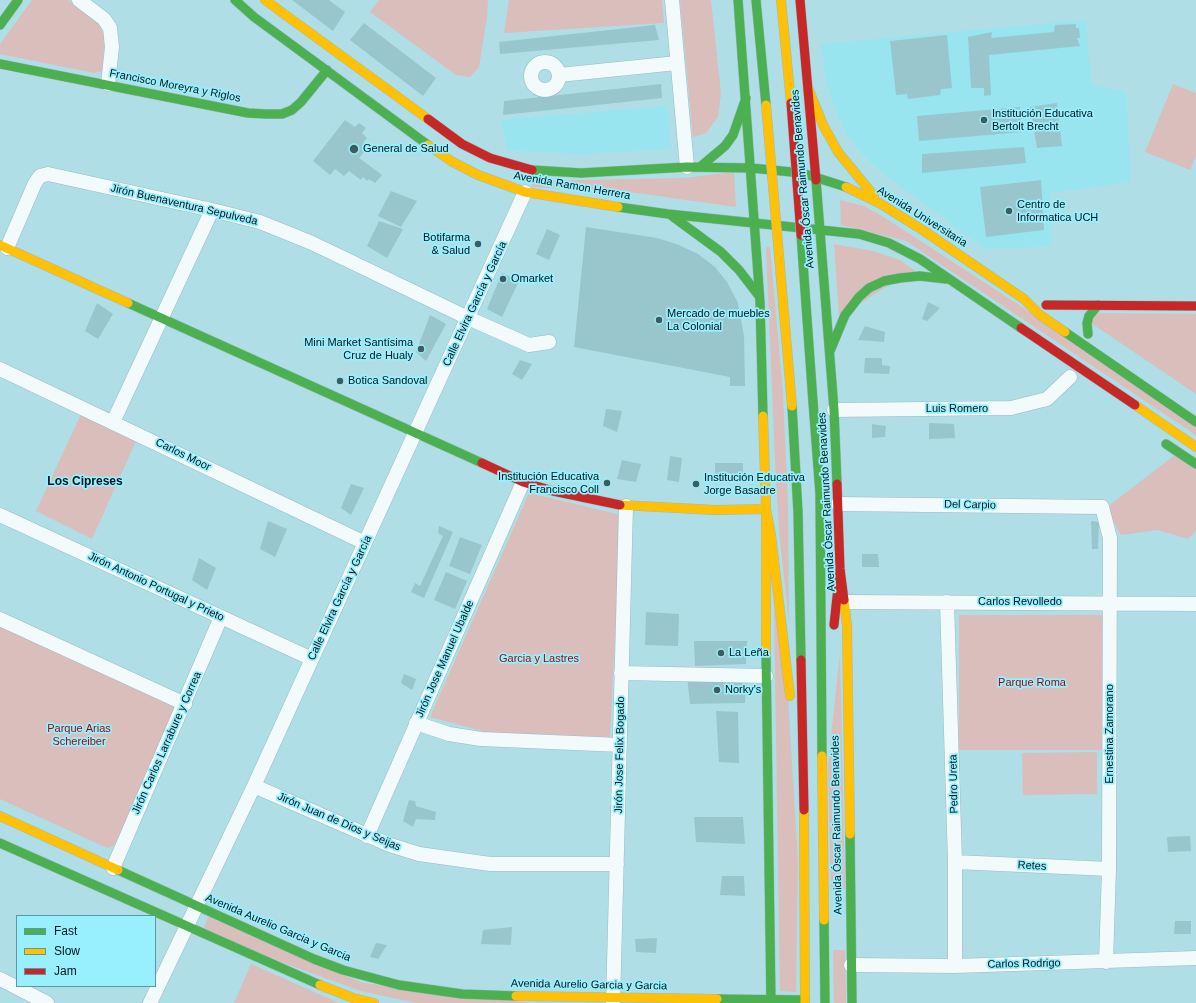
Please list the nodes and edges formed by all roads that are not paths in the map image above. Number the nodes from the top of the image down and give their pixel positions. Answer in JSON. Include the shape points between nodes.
{"nodes":[{"id":1,"x":18,"y":0,"type":"edge"},
{"id":2,"x":79,"y":0,"type":"edge"},
{"id":3,"x":235,"y":0,"type":"edge"},
{"id":4,"x":265,"y":0,"type":"edge"},
{"id":5,"x":672,"y":0,"type":"edge"},
{"id":6,"x":738,"y":0,"type":"edge"},
{"id":7,"x":756,"y":0,"type":"edge"},
{"id":8,"x":781,"y":0,"type":"edge"},
{"id":9,"x":800,"y":0,"type":"edge"},
{"id":10,"x":0,"y":25,"type":"edge"},
{"id":11,"x":677,"y":63,"type":"junction"},
{"id":12,"x":0,"y":64,"type":"edge"},
{"id":13,"x":327,"y":70,"type":"junction"},
{"id":14,"x":559,"y":75,"type":"dead end"},
{"id":15,"x":108,"y":84,"type":"junction"},
{"id":16,"x":808,"y":88,"type":"junction"},
{"id":17,"x":746,"y":98,"type":"junction"},
{"id":18,"x":810,"y":111,"type":"junction"},
{"id":19,"x":748,"y":112,"type":"junction"},
{"id":20,"x":693,"y":167,"type":"junction"},
{"id":21,"x":751,"y":168,"type":"junction"},
{"id":22,"x":815,"y":176,"type":"junction"},
{"id":23,"x":525,"y":192,"type":"junction"},
{"id":24,"x":881,"y":204,"type":"junction"},
{"id":25,"x":212,"y":210,"type":"junction"},
{"id":26,"x":668,"y":214,"type":"junction"},
{"id":27,"x":754,"y":223,"type":"junction"},
{"id":28,"x":819,"y":230,"type":"junction"},
{"id":29,"x":4,"y":246,"type":"edge"},
{"id":30,"x":950,"y":279,"type":"junction"},
{"id":31,"x":826,"y":295,"type":"junction"},
{"id":32,"x":1024,"y":298,"type":"junction"},
{"id":33,"x":760,"y":299,"type":"junction"},
{"id":34,"x":1046,"y":305,"type":"junction"},
{"id":35,"x":1098,"y":305,"type":"junction"},
{"id":36,"x":1196,"y":306,"type":"edge"},
{"id":37,"x":1058,"y":313,"type":"dead end"},
{"id":38,"x":161,"y":318,"type":"junction"},
{"id":39,"x":468,"y":318,"type":"junction"},
{"id":40,"x":1076,"y":326,"type":"dead end"},
{"id":41,"x":1027,"y":332,"type":"junction"},
{"id":42,"x":550,"y":342,"type":"dead end"},
{"id":43,"x":830,"y":351,"type":"junction"},
{"id":44,"x":1042,"y":355,"type":"dead end"},
{"id":45,"x":0,"y":369,"type":"edge"},
{"id":46,"x":1070,"y":377,"type":"dead end"},
{"id":47,"x":834,"y":410,"type":"junction"},
{"id":48,"x":112,"y":422,"type":"junction"},
{"id":49,"x":1196,"y":422,"type":"edge"},
{"id":50,"x":415,"y":434,"type":"junction"},
{"id":51,"x":1161,"y":440,"type":"dead end"},
{"id":52,"x":1196,"y":447,"type":"edge"},
{"id":53,"x":1196,"y":464,"type":"edge"},
{"id":54,"x":522,"y":482,"type":"junction"},
{"id":55,"x":838,"y":504,"type":"junction"},
{"id":56,"x":626,"y":506,"type":"junction"},
{"id":57,"x":1102,"y":507,"type":"joint"},
{"id":58,"x":766,"y":508,"type":"junction"},
{"id":59,"x":0,"y":515,"type":"edge"},
{"id":60,"x":365,"y":543,"type":"junction"},
{"id":61,"x":840,"y":569,"type":"junction"},
{"id":62,"x":844,"y":602,"type":"junction"},
{"id":63,"x":947,"y":602,"type":"junction"},
{"id":64,"x":1109,"y":602,"type":"junction"},
{"id":65,"x":1196,"y":604,"type":"edge"},
{"id":66,"x":221,"y":617,"type":"junction"},
{"id":67,"x":0,"y":620,"type":"edge"},
{"id":68,"x":833,"y":634,"type":"dead end"},
{"id":69,"x":831,"y":657,"type":"dead end"},
{"id":70,"x":312,"y":659,"type":"junction"},
{"id":71,"x":622,"y":673,"type":"junction"},
{"id":72,"x":766,"y":676,"type":"junction"},
{"id":73,"x":185,"y":704,"type":"junction"},
{"id":74,"x":416,"y":723,"type":"junction"},
{"id":75,"x":620,"y":745,"type":"junction"},
{"id":76,"x":822,"y":751,"type":"junction"},
{"id":77,"x":804,"y":777,"type":"junction"},
{"id":78,"x":254,"y":786,"type":"junction"},
{"id":79,"x":0,"y":816,"type":"edge"},
{"id":80,"x":367,"y":836,"type":"junction"},
{"id":81,"x":0,"y":843,"type":"edge"},
{"id":82,"x":956,"y":862,"type":"junction"},
{"id":83,"x":617,"y":864,"type":"junction"},
{"id":84,"x":113,"y":868,"type":"junction"},
{"id":85,"x":1109,"y":869,"type":"junction"},
{"id":86,"x":197,"y":906,"type":"junction"},
{"id":87,"x":187,"y":926,"type":"junction"},
{"id":88,"x":1196,"y":958,"type":"edge"},
{"id":89,"x":1106,"y":962,"type":"junction"},
{"id":90,"x":851,"y":965,"type":"junction"},
{"id":91,"x":955,"y":966,"type":"junction"},
{"id":92,"x":0,"y":979,"type":"edge"},
{"id":93,"x":353,"y":1000,"type":"edge"},
{"id":94,"x":613,"y":1000,"type":"edge"},
{"id":95,"x":771,"y":1001,"type":"edge"},
{"id":96,"x":805,"y":1001,"type":"edge"},
{"id":97,"x":46,"y":1003,"type":"edge"},
{"id":98,"x":150,"y":1003,"type":"edge"},
{"id":99,"x":374,"y":1003,"type":"edge"},
{"id":100,"x":825,"y":1003,"type":"edge"},
{"id":101,"x":852,"y":1003,"type":"edge"}],
"edges":[{"from":1,"to":10,"type":"main road"},
{"from":2,"to":15,"type":"street","via":[[110,28],[112,47]]},
{"from":3,"to":13,"type":"main road","name":"Avenida Ramon Herrera","via":[[254,17]]},
{"from":4,"to":20,"type":"main road","name":"Avenida Ramon Herrera","via":[[462,144],[490,158],[518,167],[554,173]]},
{"from":5,"to":11,"type":"street"},
{"from":6,"to":17,"type":"main road"},
{"from":7,"to":77,"type":"main road","bridge":true,"via":[[792,406],[798,512]]},
{"from":8,"to":76,"type":"main road","name":"Avenida Óscar Raimundo Benavides","bridge":true,"via":[[820,494]]},
{"from":9,"to":16,"type":"main road","name":"Avenida Óscar Raimundo Benavides"},
{"from":11,"to":14,"type":"street"},
{"from":11,"to":20,"type":"street"},
{"from":12,"to":15,"type":"main road","name":"Francisco Moreyra y Riglos"},
{"from":13,"to":15,"type":"main road","name":"Francisco Moreyra y Riglos","via":[[301,102],[292,110],[278,114],[248,113]]},
{"from":13,"to":23,"type":"main road","name":"Avenida Ramon Herrera","via":[[450,161],[478,175]]},
{"from":16,"to":18,"type":"main road","name":"Avenida Óscar Raimundo Benavides"},
{"from":16,"to":24,"type":"main road","via":[[823,125],[838,152],[865,188]]},
{"from":17,"to":19,"type":"main road"},
{"from":17,"to":20,"type":"main road","via":[[739,122],[730,138],[716,154]]},
{"from":18,"to":19,"type":"main road","via":[[799,122],[782,129],[768,128],[757,122]]},
{"from":18,"to":22,"type":"main road","name":"Avenida Óscar Raimundo Benavides"},
{"from":19,"to":21,"type":"main road"},
{"from":20,"to":21,"type":"main road","name":"Avenida Ramon Herrera"},
{"from":21,"to":22,"type":"main road","name":"Avenida Universitaria"},
{"from":21,"to":27,"type":"main road"},
{"from":22,"to":24,"type":"main road","name":"Avenida Universitaria","via":[[838,183]]},
{"from":22,"to":28,"type":"main road","name":"Avenida Óscar Raimundo Benavides"},
{"from":23,"to":26,"type":"main road","name":"Avenida Ramon Herrera"},
{"from":23,"to":39,"type":"street","name":"Calle Elvira García y García"},
{"from":24,"to":32,"type":"main road","name":"Avenida Universitaria"},
{"from":25,"to":29,"type":"street","name":"Jirón Buenaventura Sepulveda","via":[[48,174],[40,176],[35,183]]},
{"from":25,"to":38,"type":"street"},
{"from":25,"to":39,"type":"street","name":"Jirón Buenaventura Sepulveda","via":[[260,222],[312,243]]},
{"from":26,"to":27,"type":"main road","name":"Avenida Ramon Herrera"},
{"from":26,"to":33,"type":"main road","via":[[721,252],[739,270]]},
{"from":27,"to":28,"type":"main road","name":"Avenida Ramon Herrera"},
{"from":27,"to":33,"type":"main road"},
{"from":28,"to":30,"type":"main road","via":[[859,234],[889,243]]},
{"from":28,"to":31,"type":"main road","name":"Avenida Óscar Raimundo Benavides"},
{"from":29,"to":38,"type":"main road"},
{"from":30,"to":41,"type":"main road"},
{"from":30,"to":43,"type":"main road","via":[[905,277],[872,287],[859,297],[845,315]]},
{"from":31,"to":33,"type":"main road","via":[[813,279],[792,273],[770,283]]},
{"from":31,"to":43,"type":"main road","name":"Avenida Óscar Raimundo Benavides"},
{"from":32,"to":34,"type":"main road","name":"Avenida Universitaria"},
{"from":32,"to":49,"type":"main road","name":"Avenida Universitaria","via":[[1040,315]]},
{"from":33,"to":58,"type":"main road"},
{"from":34,"to":35,"type":"main road"},
{"from":34,"to":37,"type":"main road","name":"Avenida Universitaria"},
{"from":35,"to":36,"type":"main road"},
{"from":35,"to":40,"type":"main road","via":[[1087,323],[1091,336]]},
{"from":38,"to":48,"type":"street"},
{"from":38,"to":50,"type":"main road"},
{"from":39,"to":42,"type":"street","name":"Jirón Buenaventura Sepulveda","via":[[529,345]]},
{"from":39,"to":50,"type":"street","name":"Calle Elvira García y García"},
{"from":41,"to":44,"type":"main road"},
{"from":41,"to":52,"type":"main road"},
{"from":43,"to":47,"type":"main road","name":"Avenida Óscar Raimundo Benavides"},
{"from":45,"to":48,"type":"street","name":"Carlos Moor"},
{"from":46,"to":47,"type":"street","name":"Luis Romero","via":[[1047,399],[1011,408]]},
{"from":47,"to":55,"type":"main road","name":"Avenida Óscar Raimundo Benavides"},
{"from":48,"to":60,"type":"street","name":"Carlos Moor"},
{"from":50,"to":54,"type":"main road"},
{"from":50,"to":60,"type":"street","name":"Calle Elvira García y García"},
{"from":51,"to":53,"type":"main road"},
{"from":54,"to":56,"type":"main road","via":[[559,493]]},
{"from":54,"to":74,"type":"street","name":"Jirón Jose Manuel Ubalde"},
{"from":55,"to":57,"type":"street","name":"Del Carpio"},
{"from":55,"to":61,"type":"main road","name":"Avenida Óscar Raimundo Benavides"},
{"from":56,"to":58,"type":"main road","via":[[714,510]]},
{"from":56,"to":71,"type":"street","name":"Jirón Jose Felix Bogado"},
{"from":57,"to":64,"type":"street","name":"Ernestina Zamorano","via":[[1110,538]]},
{"from":58,"to":72,"type":"main road"},
{"from":58,"to":77,"type":"main road","via":[[792,711]]},
{"from":59,"to":66,"type":"street","name":"Jirón Antonio Portugal y Prieto"},
{"from":60,"to":70,"type":"street","name":"Calle Elvira García y García"},
{"from":61,"to":62,"type":"main road","name":"Avenida Óscar Raimundo Benavides"},
{"from":61,"to":68,"type":"main road"},
{"from":62,"to":63,"type":"street","name":"Carlos Revolledo"},
{"from":62,"to":90,"type":"main road","name":"Avenida Óscar Raimundo Benavides","via":[[847,626]]},
{"from":63,"to":64,"type":"street","name":"Carlos Revolledo"},
{"from":63,"to":82,"type":"street","name":"Pedro Ureta"},
{"from":64,"to":65,"type":"street","name":"Carlos Revolledo"},
{"from":64,"to":85,"type":"street","name":"Ernestina Zamorano"},
{"from":66,"to":70,"type":"street","name":"Jirón Antonio Portugal y Prieto"},
{"from":66,"to":73,"type":"street","name":"Jirón Carlos Larrabure y Correa"},
{"from":67,"to":73,"type":"street"},
{"from":69,"to":76,"type":"main road"},
{"from":70,"to":78,"type":"street","name":"Calle Elvira García y García"},
{"from":71,"to":72,"type":"street"},
{"from":71,"to":75,"type":"street","name":"Jirón Jose Felix Bogado"},
{"from":72,"to":95,"type":"main road"},
{"from":73,"to":84,"type":"street","name":"Jirón Carlos Larrabure y Correa"},
{"from":74,"to":75,"type":"street","via":[[449,734],[482,739]]},
{"from":74,"to":80,"type":"street","name":"Jirón Jose Manuel Ubalde"},
{"from":75,"to":83,"type":"street","name":"Jirón Jose Felix Bogado"},
{"from":76,"to":100,"type":"main road","name":"Avenida Óscar Raimundo Benavides"},
{"from":77,"to":96,"type":"main road"},
{"from":78,"to":80,"type":"street","name":"Jirón Juan de Dios y Seijas"},
{"from":78,"to":86,"type":"street","name":"Calle Elvira García y García"},
{"from":79,"to":84,"type":"main road","name":"Avenida Aurelio Garcia y Garcia"},
{"from":80,"to":83,"type":"street","name":"Jirón Juan de Dios y Seijas","via":[[418,854],[490,864]]},
{"from":81,"to":87,"type":"main road"},
{"from":82,"to":85,"type":"street","name":"Retes"},
{"from":82,"to":91,"type":"street","name":"Pedro Ureta"},
{"from":83,"to":94,"type":"street","name":"Jirón Jose Felix Bogado"},
{"from":84,"to":86,"type":"main road","name":"Avenida Aurelio Garcia y Garcia"},
{"from":85,"to":89,"type":"street","name":"Ernestina Zamorano"},
{"from":86,"to":87,"type":"street","name":"Calle Elvira García y García"},
{"from":86,"to":94,"type":"main road","name":"Avenida Aurelio Garcia y Garcia","via":[[343,970],[399,985],[462,994]]},
{"from":87,"to":93,"type":"main road"},
{"from":87,"to":98,"type":"street","name":"Calle Elvira García y García"},
{"from":88,"to":89,"type":"street","name":"Carlos Rodrigo"},
{"from":89,"to":91,"type":"street","name":"Carlos Rodrigo"},
{"from":90,"to":91,"type":"street","name":"Carlos Rodrigo"},
{"from":90,"to":101,"type":"main road","name":"Avenida Óscar Raimundo Benavides"},
{"from":92,"to":97,"type":"street"},
{"from":93,"to":99,"type":"main road"},
{"from":94,"to":95,"type":"main road","name":"Avenida Aurelio Garcia y Garcia"},
{"from":95,"to":96,"type":"main road","name":"Avenida Aurelio Garcia y Garcia"}]}
